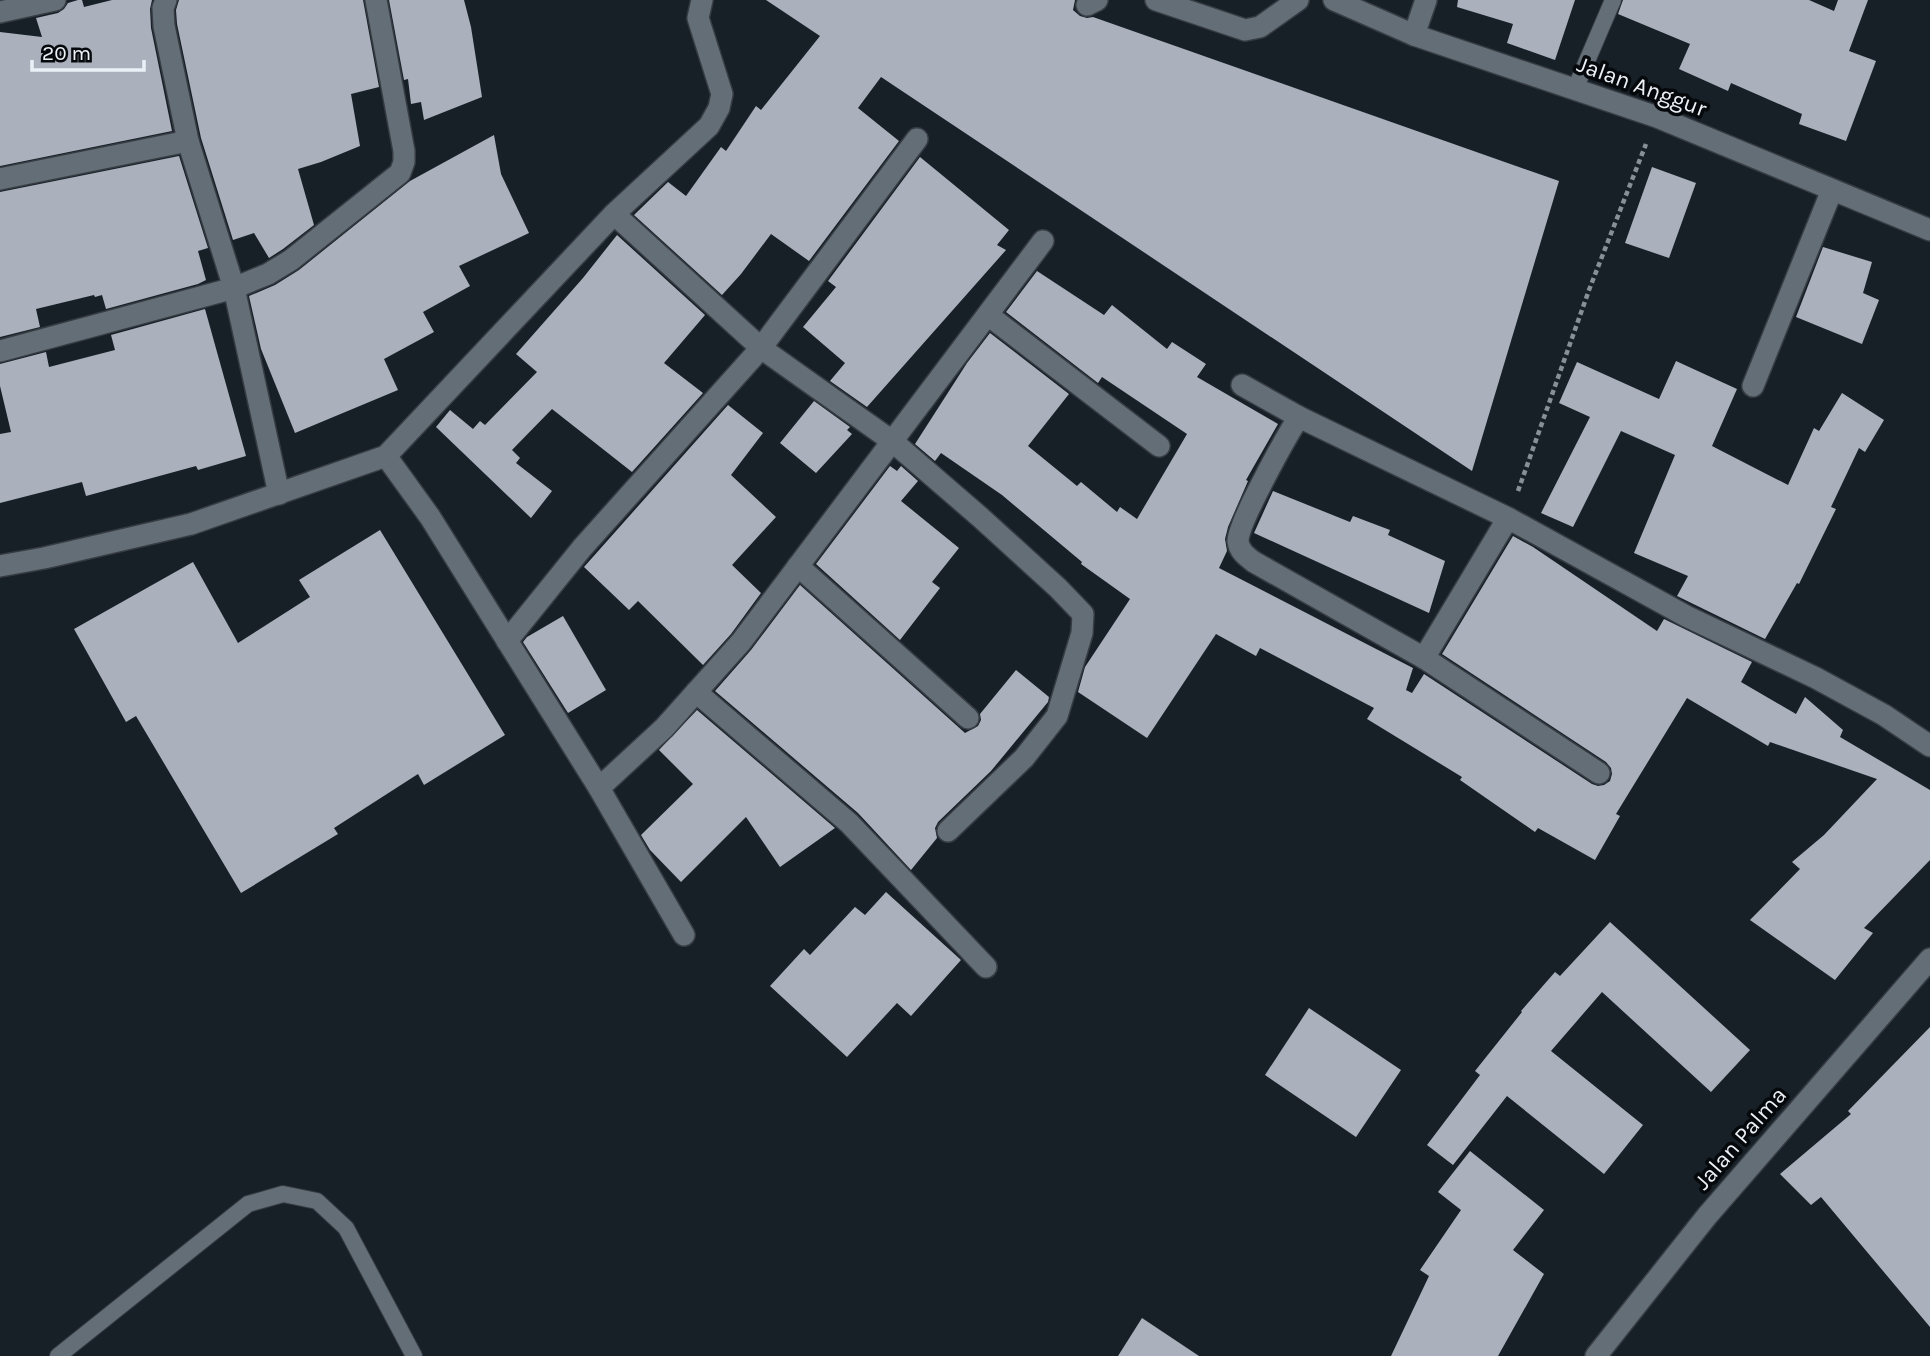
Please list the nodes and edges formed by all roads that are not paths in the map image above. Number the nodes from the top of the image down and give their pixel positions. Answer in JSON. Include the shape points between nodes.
{"nodes":[{"id":1,"x":55,"y":0,"type":"edge"},
{"id":2,"x":166,"y":0,"type":"edge"},
{"id":3,"x":376,"y":0,"type":"edge"},
{"id":4,"x":702,"y":0,"type":"edge"},
{"id":5,"x":1156,"y":0,"type":"edge"},
{"id":6,"x":1298,"y":0,"type":"edge"},
{"id":7,"x":1334,"y":0,"type":"edge"},
{"id":8,"x":1426,"y":0,"type":"edge"},
{"id":9,"x":1613,"y":0,"type":"edge"},
{"id":10,"x":0,"y":12,"type":"edge"},
{"id":11,"x":1414,"y":35,"type":"junction"},
{"id":12,"x":1575,"y":89,"type":"junction"},
{"id":13,"x":918,"y":139,"type":"dead end"},
{"id":14,"x":188,"y":141,"type":"junction"},
{"id":15,"x":0,"y":179,"type":"edge"},
{"id":16,"x":1832,"y":190,"type":"junction"},
{"id":17,"x":614,"y":214,"type":"junction"},
{"id":18,"x":1930,"y":230,"type":"edge"},
{"id":19,"x":1043,"y":241,"type":"dead end"},
{"id":20,"x":234,"y":288,"type":"junction"},
{"id":21,"x":988,"y":315,"type":"junction"},
{"id":22,"x":761,"y":348,"type":"junction"},
{"id":23,"x":0,"y":351,"type":"edge"},
{"id":24,"x":1242,"y":385,"type":"dead end"},
{"id":25,"x":1753,"y":386,"type":"dead end"},
{"id":26,"x":1299,"y":418,"type":"junction"},
{"id":27,"x":892,"y":441,"type":"junction"},
{"id":28,"x":1159,"y":446,"type":"dead end"},
{"id":29,"x":386,"y":456,"type":"junction"},
{"id":30,"x":279,"y":494,"type":"junction"},
{"id":31,"x":1508,"y":518,"type":"junction"},
{"id":32,"x":0,"y":566,"type":"edge"},
{"id":33,"x":798,"y":566,"type":"junction"},
{"id":34,"x":507,"y":641,"type":"junction"},
{"id":35,"x":1424,"y":658,"type":"junction"},
{"id":36,"x":696,"y":692,"type":"junction"},
{"id":37,"x":968,"y":718,"type":"dead end"},
{"id":38,"x":1930,"y":746,"type":"edge"},
{"id":39,"x":1599,"y":773,"type":"dead end"},
{"id":40,"x":599,"y":788,"type":"junction"},
{"id":41,"x":948,"y":831,"type":"dead end"},
{"id":42,"x":684,"y":935,"type":"dead end"},
{"id":43,"x":1930,"y":959,"type":"edge"},
{"id":44,"x":986,"y":967,"type":"dead end"},
{"id":45,"x":58,"y":1356,"type":"edge"},
{"id":46,"x":414,"y":1356,"type":"edge"},
{"id":47,"x":1596,"y":1356,"type":"edge"}],
"edges":[{"from":1,"to":10,"type":"street"},
{"from":2,"to":14,"type":"street","via":[[164,26]]},
{"from":3,"to":20,"type":"street","via":[[404,151],[400,173],[290,260]]},
{"from":4,"to":17,"type":"street","via":[[698,18],[722,94],[719,108],[709,126]]},
{"from":5,"to":6,"type":"street","via":[[1245,30],[1260,27]]},
{"from":7,"to":11,"type":"street","name":"Jalan Anggur"},
{"from":8,"to":11,"type":"street"},
{"from":9,"to":12,"type":"lane"},
{"from":11,"to":12,"type":"street","name":"Jalan Anggur"},
{"from":12,"to":16,"type":"street","name":"Jalan Anggur","via":[[1657,117]]},
{"from":13,"to":22,"type":"street"},
{"from":14,"to":15,"type":"street"},
{"from":14,"to":20,"type":"street"},
{"from":16,"to":18,"type":"street","name":"Jalan Anggur"},
{"from":16,"to":25,"type":"street"},
{"from":17,"to":22,"type":"street"},
{"from":17,"to":29,"type":"street"},
{"from":19,"to":21,"type":"street"},
{"from":20,"to":23,"type":"street"},
{"from":20,"to":30,"type":"street"},
{"from":21,"to":27,"type":"street"},
{"from":21,"to":28,"type":"street"},
{"from":22,"to":27,"type":"street"},
{"from":22,"to":34,"type":"street","via":[[582,548]]},
{"from":24,"to":26,"type":"street"},
{"from":26,"to":31,"type":"street"},
{"from":26,"to":35,"type":"street","via":[[1241,527],[1240,549],[1254,562]]},
{"from":27,"to":33,"type":"street"},
{"from":27,"to":41,"type":"street","via":[[1083,614],[1082,633],[1058,716],[1024,758]]},
{"from":29,"to":30,"type":"street"},
{"from":29,"to":34,"type":"street"},
{"from":30,"to":32,"type":"street","via":[[191,524]]},
{"from":31,"to":35,"type":"street"},
{"from":31,"to":38,"type":"street","via":[[1686,616],[1828,684]]},
{"from":33,"to":36,"type":"street","via":[[741,642]]},
{"from":33,"to":37,"type":"street"},
{"from":34,"to":40,"type":"street"},
{"from":35,"to":39,"type":"street"},
{"from":36,"to":40,"type":"street"},
{"from":36,"to":44,"type":"street","via":[[849,823]]},
{"from":40,"to":42,"type":"street"},
{"from":43,"to":47,"type":"street","name":"Jalan Palma","via":[[1707,1216]]},
{"from":45,"to":46,"type":"lane","via":[[248,1204],[283,1194],[317,1201],[346,1228]]}]}
